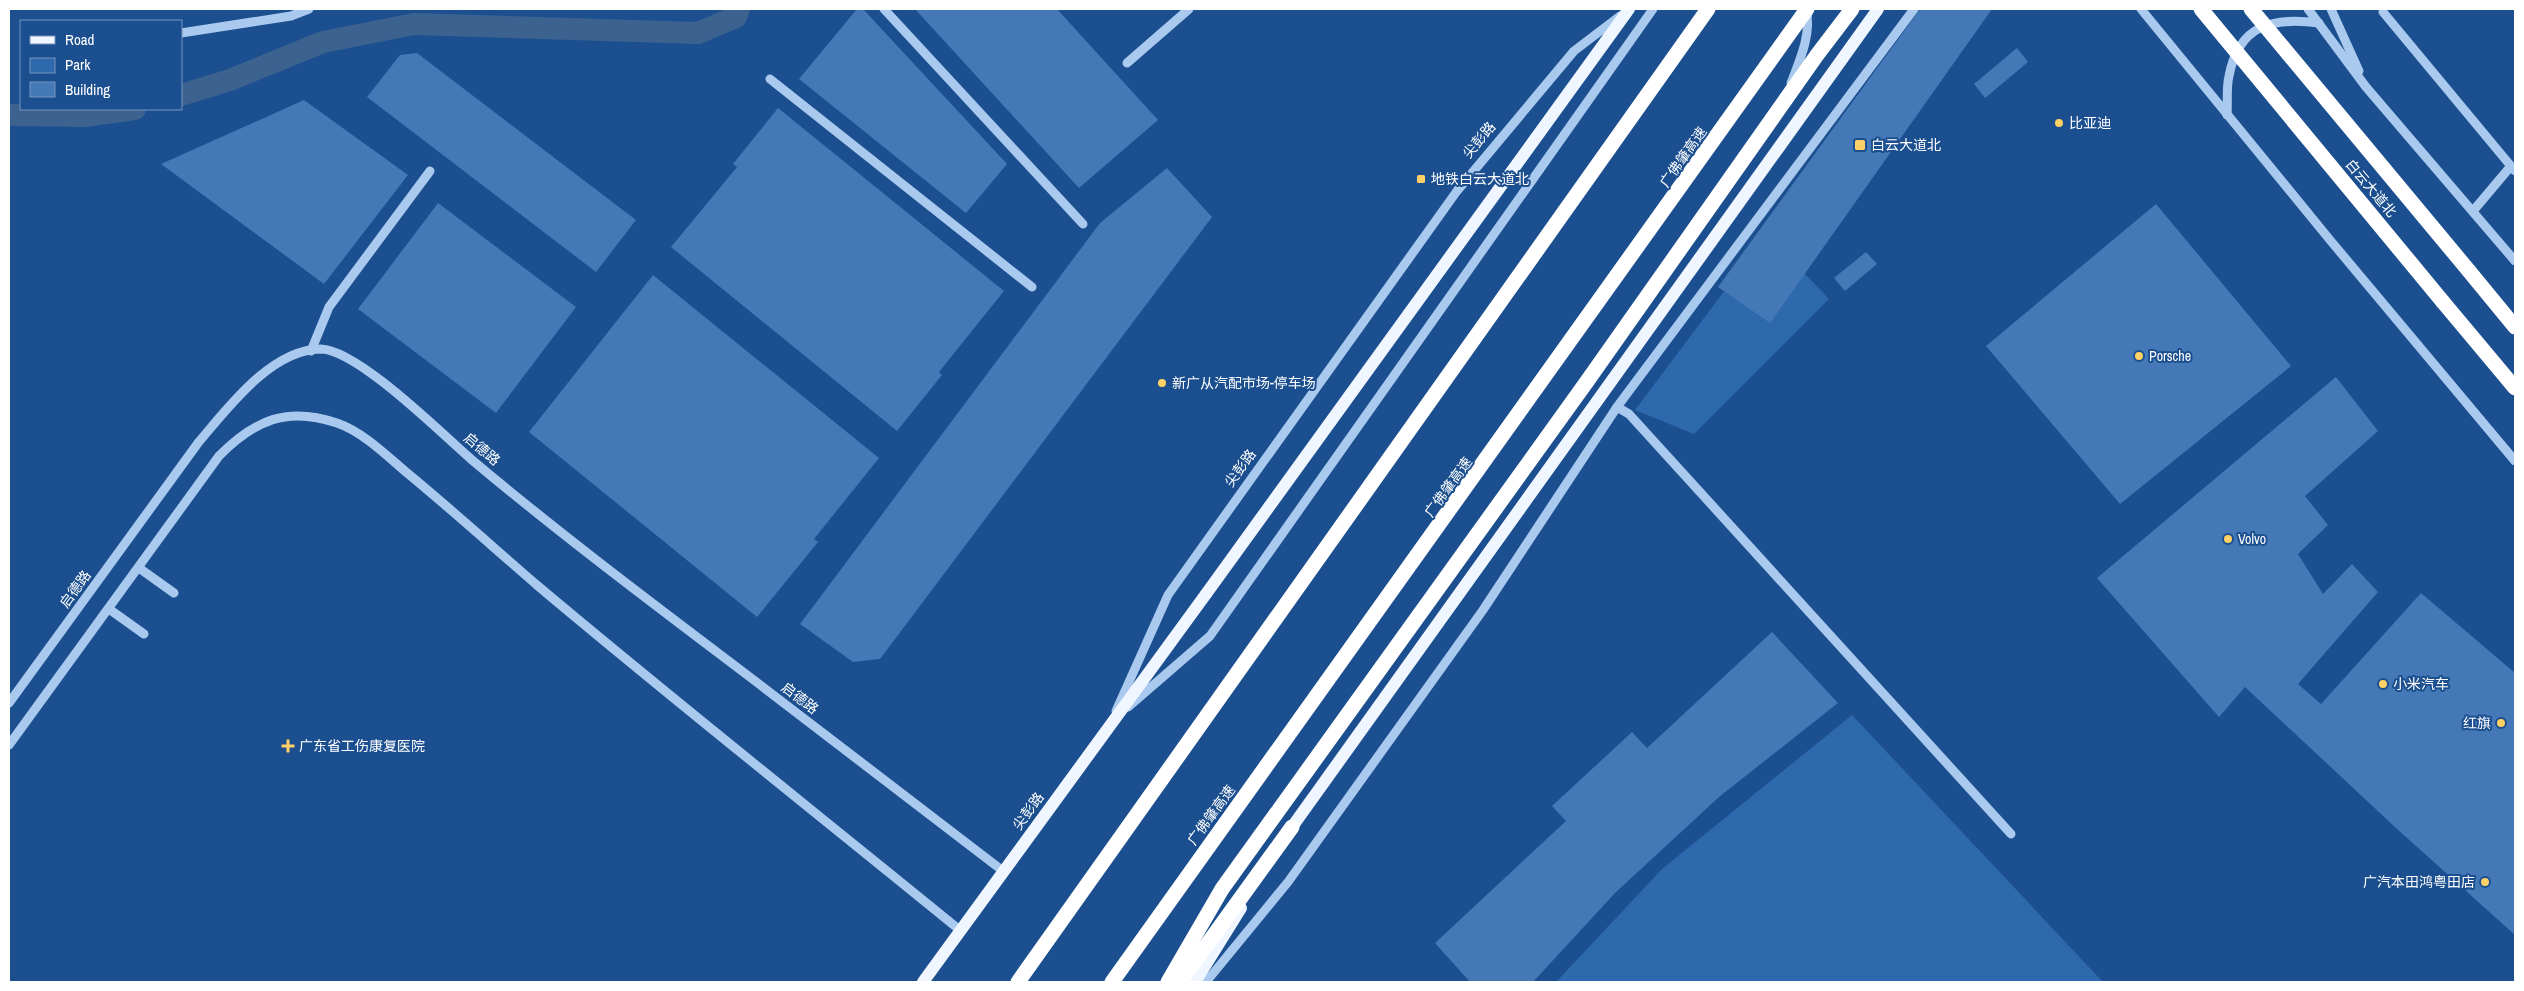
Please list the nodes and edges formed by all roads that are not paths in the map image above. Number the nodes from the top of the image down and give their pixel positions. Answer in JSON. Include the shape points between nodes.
{"nodes":[{"id":1,"x":309,"y":9,"type":"edge"},
{"id":2,"x":884,"y":9,"type":"edge"},
{"id":3,"x":1189,"y":9,"type":"edge"},
{"id":4,"x":1630,"y":9,"type":"edge"},
{"id":5,"x":1654,"y":9,"type":"edge"},
{"id":6,"x":1708,"y":9,"type":"edge"},
{"id":7,"x":1807,"y":9,"type":"edge"},
{"id":8,"x":1852,"y":9,"type":"edge"},
{"id":9,"x":1878,"y":9,"type":"edge"},
{"id":10,"x":1914,"y":9,"type":"edge"},
{"id":11,"x":2141,"y":9,"type":"edge"},
{"id":12,"x":2201,"y":9,"type":"edge"},
{"id":13,"x":2251,"y":9,"type":"edge"},
{"id":14,"x":2308,"y":9,"type":"edge"},
{"id":15,"x":2332,"y":10,"type":"edge"},
{"id":16,"x":2383,"y":12,"type":"dead end"},
{"id":17,"x":2319,"y":23,"type":"junction"},
{"id":18,"x":182,"y":33,"type":"edge"},
{"id":19,"x":1127,"y":63,"type":"dead end"},
{"id":20,"x":770,"y":78,"type":"dead end"},
{"id":21,"x":2366,"y":87,"type":"junction"},
{"id":22,"x":1784,"y":102,"type":"junction"},
{"id":23,"x":2227,"y":115,"type":"junction"},
{"id":24,"x":2513,"y":168,"type":"edge"},
{"id":25,"x":430,"y":171,"type":"dead end"},
{"id":26,"x":2473,"y":211,"type":"junction"},
{"id":27,"x":1083,"y":224,"type":"dead end"},
{"id":28,"x":2515,"y":261,"type":"edge"},
{"id":29,"x":1032,"y":287,"type":"dead end"},
{"id":30,"x":2515,"y":327,"type":"edge"},
{"id":31,"x":311,"y":350,"type":"junction"},
{"id":32,"x":2515,"y":388,"type":"edge"},
{"id":33,"x":1617,"y":407,"type":"junction"},
{"id":34,"x":2515,"y":460,"type":"edge"},
{"id":35,"x":139,"y":568,"type":"junction"},
{"id":36,"x":174,"y":593,"type":"dead end"},
{"id":37,"x":108,"y":609,"type":"junction"},
{"id":38,"x":144,"y":634,"type":"dead end"},
{"id":39,"x":9,"y":704,"type":"edge"},
{"id":40,"x":1111,"y":722,"type":"junction"},
{"id":41,"x":9,"y":745,"type":"edge"},
{"id":42,"x":1292,"y":827,"type":"junction"},
{"id":43,"x":2011,"y":834,"type":"dead end"},
{"id":44,"x":1003,"y":871,"type":"junction"},
{"id":45,"x":960,"y":931,"type":"junction"},
{"id":46,"x":923,"y":982,"type":"edge"},
{"id":47,"x":1018,"y":982,"type":"edge"},
{"id":48,"x":1112,"y":982,"type":"edge"},
{"id":49,"x":1168,"y":982,"type":"edge"},
{"id":50,"x":1180,"y":982,"type":"edge"},
{"id":51,"x":1195,"y":982,"type":"edge"},
{"id":52,"x":1206,"y":982,"type":"edge"}],
"edges":[{"from":1,"to":18,"type":"street","via":[[291,16]]},
{"from":2,"to":27,"type":"street"},
{"from":3,"to":19,"type":"street"},
{"from":4,"to":40,"type":"main road","bridge":true},
{"from":4,"to":40,"type":"street","name":"尖彭路","via":[[1574,51],[1457,191],[1168,595]]},
{"from":5,"to":40,"type":"street","via":[[1210,636]]},
{"from":6,"to":47,"type":"highway"},
{"from":7,"to":22,"type":"street","via":[[1809,20],[1802,56]]},
{"from":7,"to":48,"type":"highway","name":"广佛肇高速","bridge":true},
{"from":8,"to":22,"type":"highway"},
{"from":9,"to":42,"type":"main road"},
{"from":10,"to":33,"type":"street"},
{"from":11,"to":23,"type":"street"},
{"from":12,"to":32,"type":"highway","name":"白云大道北","bridge":true},
{"from":13,"to":30,"type":"highway","name":"白云大道北","bridge":true},
{"from":14,"to":17,"type":"street"},
{"from":15,"to":21,"type":"street"},
{"from":16,"to":24,"type":"street"},
{"from":17,"to":21,"type":"street"},
{"from":17,"to":23,"type":"street","via":[[2282,21],[2258,27],[2244,41],[2229,76]]},
{"from":20,"to":29,"type":"street"},
{"from":21,"to":26,"type":"street"},
{"from":22,"to":49,"type":"highway","via":[[1222,889]]},
{"from":23,"to":34,"type":"street"},
{"from":24,"to":26,"type":"street"},
{"from":25,"to":31,"type":"street","via":[[329,307]]},
{"from":26,"to":28,"type":"street"},
{"from":31,"to":39,"type":"street","name":"启德路","via":[[284,359],[257,379],[198,443]]},
{"from":31,"to":44,"type":"street","name":"启德路","via":[[322,349],[360,365],[525,503]]},
{"from":33,"to":43,"type":"street","via":[[1629,414]]},
{"from":33,"to":52,"type":"street","via":[[1482,610],[1294,874]]},
{"from":35,"to":36,"type":"street"},
{"from":35,"to":37,"type":"street"},
{"from":35,"to":45,"type":"street","via":[[219,456],[239,436],[263,423],[295,415],[340,424],[380,451],[539,586]]},
{"from":37,"to":38,"type":"street"},
{"from":37,"to":41,"type":"street"},
{"from":40,"to":44,"type":"main road","name":"尖彭路"},
{"from":42,"to":50,"type":"highway"},
{"from":42,"to":51,"type":"main road"},
{"from":44,"to":45,"type":"main road","name":"尖彭路"},
{"from":45,"to":46,"type":"main road","name":"尖彭路"}]}
